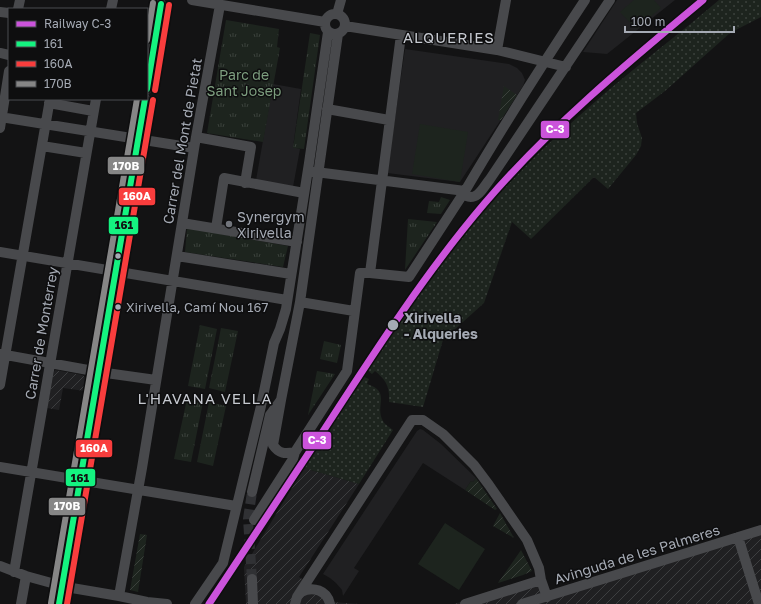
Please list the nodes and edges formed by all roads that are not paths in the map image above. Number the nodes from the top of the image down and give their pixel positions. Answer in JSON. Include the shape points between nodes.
{"nodes":[{"id":1,"x":197,"y":0,"type":"edge"},
{"id":2,"x":341,"y":0,"type":"edge"},
{"id":3,"x":506,"y":0,"type":"edge"},
{"id":4,"x":586,"y":0,"type":"edge"},
{"id":5,"x":610,"y":0,"type":"edge"},
{"id":6,"x":162,"y":1,"type":"edge"},
{"id":7,"x":220,"y":5,"type":"junction"},
{"id":8,"x":337,"y":14,"type":"junction"},
{"id":9,"x":345,"y":26,"type":"junction"},
{"id":10,"x":330,"y":29,"type":"junction"},
{"id":11,"x":401,"y":35,"type":"junction"},
{"id":12,"x":497,"y":50,"type":"junction"},
{"id":13,"x":512,"y":54,"type":"junction"},
{"id":14,"x":547,"y":58,"type":"junction"},
{"id":15,"x":567,"y":65,"type":"junction"},
{"id":16,"x":537,"y":74,"type":"junction"},
{"id":17,"x":8,"y":77,"type":"edge"},
{"id":18,"x":148,"y":83,"type":"edge"},
{"id":19,"x":96,"y":100,"type":"edge"},
{"id":20,"x":145,"y":100,"type":"edge"},
{"id":21,"x":50,"y":101,"type":"edge"},
{"id":22,"x":327,"y":109,"type":"junction"},
{"id":23,"x":94,"y":111,"type":"junction"},
{"id":24,"x":1,"y":117,"type":"edge"},
{"id":25,"x":389,"y":120,"type":"junction"},
{"id":26,"x":45,"y":124,"type":"junction"},
{"id":27,"x":0,"y":128,"type":"edge"},
{"id":28,"x":90,"y":132,"type":"junction"},
{"id":29,"x":196,"y":137,"type":"junction"},
{"id":30,"x":138,"y":139,"type":"junction"},
{"id":31,"x":42,"y":146,"type":"junction"},
{"id":32,"x":194,"y":148,"type":"junction"},
{"id":33,"x":86,"y":153,"type":"junction"},
{"id":34,"x":308,"y":171,"type":"junction"},
{"id":35,"x":319,"y":172,"type":"junction"},
{"id":36,"x":476,"y":172,"type":"junction"},
{"id":37,"x":490,"y":179,"type":"junction"},
{"id":38,"x":382,"y":180,"type":"junction"},
{"id":39,"x":246,"y":183,"type":"junction"},
{"id":40,"x":465,"y":191,"type":"junction"},
{"id":41,"x":304,"y":193,"type":"junction"},
{"id":42,"x":182,"y":223,"type":"junction"},
{"id":43,"x":216,"y":228,"type":"junction"},
{"id":44,"x":297,"y":242,"type":"junction"},
{"id":45,"x":0,"y":252,"type":"edge"},
{"id":46,"x":23,"y":256,"type":"junction"},
{"id":47,"x":177,"y":256,"type":"junction"},
{"id":48,"x":67,"y":263,"type":"junction"},
{"id":49,"x":116,"y":272,"type":"junction"},
{"id":50,"x":370,"y":273,"type":"junction"},
{"id":51,"x":291,"y":274,"type":"junction"},
{"id":52,"x":173,"y":282,"type":"junction"},
{"id":53,"x":287,"y":300,"type":"junction"},
{"id":54,"x":300,"y":303,"type":"junction"},
{"id":55,"x":354,"y":311,"type":"junction"},
{"id":56,"x":2,"y":354,"type":"edge"},
{"id":57,"x":50,"y":362,"type":"junction"},
{"id":58,"x":99,"y":372,"type":"junction"},
{"id":59,"x":156,"y":380,"type":"junction"},
{"id":60,"x":0,"y":385,"type":"edge"},
{"id":61,"x":281,"y":400,"type":"junction"},
{"id":62,"x":261,"y":406,"type":"junction"},
{"id":63,"x":265,"y":435,"type":"junction"},
{"id":64,"x":295,"y":452,"type":"junction"},
{"id":65,"x":0,"y":467,"type":"edge"},
{"id":66,"x":31,"y":472,"type":"junction"},
{"id":67,"x":81,"y":480,"type":"junction"},
{"id":68,"x":138,"y":490,"type":"junction"},
{"id":69,"x":252,"y":492,"type":"tunnel mouth"},
{"id":70,"x":236,"y":506,"type":"junction"},
{"id":71,"x":254,"y":520,"type":"dead end"},
{"id":72,"x":761,"y":530,"type":"edge"},
{"id":73,"x":738,"y":537,"type":"junction"},
{"id":74,"x":0,"y":566,"type":"edge"},
{"id":75,"x":14,"y":572,"type":"junction"},
{"id":76,"x":26,"y":576,"type":"junction"},
{"id":77,"x":252,"y":579,"type":"tunnel mouth"},
{"id":78,"x":541,"y":580,"type":"junction"},
{"id":79,"x":62,"y":586,"type":"junction"},
{"id":80,"x":301,"y":592,"type":"junction"},
{"id":81,"x":119,"y":596,"type":"junction"},
{"id":82,"x":547,"y":597,"type":"junction"},
{"id":83,"x":147,"y":603,"type":"edge"},
{"id":84,"x":758,"y":603,"type":"edge"},
{"id":85,"x":21,"y":604,"type":"edge"},
{"id":86,"x":59,"y":604,"type":"edge"},
{"id":87,"x":167,"y":604,"type":"edge"},
{"id":88,"x":195,"y":604,"type":"edge"},
{"id":89,"x":253,"y":604,"type":"edge"},
{"id":90,"x":295,"y":604,"type":"edge"},
{"id":91,"x":330,"y":604,"type":"edge"},
{"id":92,"x":465,"y":604,"type":"edge"},
{"id":93,"x":522,"y":604,"type":"edge"}],
"edges":[{"from":1,"to":7,"type":"street"},
{"from":2,"to":8,"type":"street"},
{"from":3,"to":12,"type":"street"},
{"from":4,"to":14,"type":"street"},
{"from":5,"to":15,"type":"street"},
{"from":6,"to":18,"type":"street"},
{"from":7,"to":10,"type":"street"},
{"from":7,"to":29,"type":"street","name":"Carrer del Mont de Pietat"},
{"from":8,"to":9,"type":"street","via":[[344,20]]},
{"from":8,"to":10,"type":"street","via":[[331,15]]},
{"from":9,"to":10,"type":"street","via":[[342,31]]},
{"from":9,"to":11,"type":"street"},
{"from":10,"to":22,"type":"street"},
{"from":10,"to":34,"type":"street"},
{"from":11,"to":12,"type":"street"},
{"from":11,"to":25,"type":"street"},
{"from":12,"to":13,"type":"street"},
{"from":13,"to":14,"type":"street"},
{"from":13,"to":16,"type":"street","via":[[527,62]]},
{"from":14,"to":15,"type":"street"},
{"from":14,"to":16,"type":"street"},
{"from":15,"to":37,"type":"street"},
{"from":16,"to":36,"type":"street"},
{"from":17,"to":24,"type":"street"},
{"from":19,"to":23,"type":"street","name":"Carrer de Monterrey"},
{"from":20,"to":30,"type":"street"},
{"from":21,"to":23,"type":"street"},
{"from":21,"to":26,"type":"street"},
{"from":22,"to":25,"type":"street"},
{"from":22,"to":35,"type":"street"},
{"from":23,"to":28,"type":"street","name":"Carrer de Monterrey"},
{"from":24,"to":26,"type":"street"},
{"from":24,"to":27,"type":"street"},
{"from":25,"to":38,"type":"street"},
{"from":26,"to":28,"type":"street"},
{"from":26,"to":31,"type":"street"},
{"from":28,"to":30,"type":"street"},
{"from":28,"to":33,"type":"street","name":"Carrer de Monterrey"},
{"from":29,"to":32,"type":"street","name":"Carrer del Mont de Pietat"},
{"from":29,"to":39,"type":"street","via":[[251,147]]},
{"from":30,"to":32,"type":"street"},
{"from":30,"to":49,"type":"street"},
{"from":31,"to":33,"type":"street"},
{"from":31,"to":46,"type":"street"},
{"from":32,"to":42,"type":"street","name":"Carrer del Mont de Pietat"},
{"from":33,"to":48,"type":"street","name":"Carrer de Monterrey"},
{"from":34,"to":35,"type":"street"},
{"from":34,"to":41,"type":"street"},
{"from":35,"to":38,"type":"street"},
{"from":35,"to":54,"type":"street"},
{"from":36,"to":37,"type":"street"},
{"from":36,"to":40,"type":"street"},
{"from":37,"to":40,"type":"street","via":[[476,196],[468,197]]},
{"from":38,"to":40,"type":"street"},
{"from":38,"to":50,"type":"street"},
{"from":39,"to":41,"type":"street"},
{"from":39,"to":43,"type":"street","via":[[224,178]]},
{"from":40,"to":50,"type":"street","via":[[409,277]]},
{"from":41,"to":44,"type":"street"},
{"from":42,"to":43,"type":"street"},
{"from":42,"to":47,"type":"street","name":"Carrer del Mont de Pietat"},
{"from":43,"to":44,"type":"street"},
{"from":44,"to":51,"type":"street"},
{"from":45,"to":46,"type":"street"},
{"from":46,"to":48,"type":"street"},
{"from":46,"to":56,"type":"street"},
{"from":47,"to":51,"type":"street"},
{"from":47,"to":52,"type":"street","name":"Carrer del Mont de Pietat"},
{"from":48,"to":49,"type":"street"},
{"from":48,"to":57,"type":"street","name":"Carrer de Monterrey"},
{"from":49,"to":52,"type":"street"},
{"from":49,"to":58,"type":"street"},
{"from":50,"to":55,"type":"street","via":[[360,273]]},
{"from":51,"to":53,"type":"street"},
{"from":52,"to":53,"type":"street"},
{"from":52,"to":59,"type":"street","name":"Carrer del Mont de Pietat"},
{"from":53,"to":54,"type":"street"},
{"from":53,"to":54,"type":"street"},
{"from":53,"to":62,"type":"street","via":[[274,343]]},
{"from":54,"to":55,"type":"street"},
{"from":54,"to":61,"type":"street"},
{"from":55,"to":64,"type":"street","via":[[347,371]]},
{"from":56,"to":57,"type":"street"},
{"from":56,"to":60,"type":"street"},
{"from":57,"to":58,"type":"street"},
{"from":57,"to":66,"type":"street","name":"Carrer de Monterrey"},
{"from":58,"to":59,"type":"street"},
{"from":58,"to":67,"type":"street"},
{"from":59,"to":68,"type":"street","name":"Carrer del Mont de Pietat"},
{"from":61,"to":63,"type":"street","via":[[270,415]]},
{"from":61,"to":64,"type":"street","via":[[273,445],[276,450],[286,454]]},
{"from":62,"to":63,"type":"street"},
{"from":62,"to":70,"type":"street"},
{"from":63,"to":69,"type":"street"},
{"from":64,"to":71,"type":"street"},
{"from":65,"to":66,"type":"street"},
{"from":66,"to":67,"type":"street"},
{"from":66,"to":75,"type":"street","name":"Carrer de Monterrey"},
{"from":67,"to":68,"type":"street"},
{"from":67,"to":79,"type":"street"},
{"from":68,"to":70,"type":"street"},
{"from":68,"to":81,"type":"street","name":"Carrer del Mont de Pietat"},
{"from":70,"to":88,"type":"street","via":[[223,563]]},
{"from":72,"to":73,"type":"street","name":"Avinguda de les Palmeres"},
{"from":73,"to":82,"type":"street","name":"Avinguda de les Palmeres"},
{"from":73,"to":84,"type":"street"},
{"from":74,"to":75,"type":"street"},
{"from":75,"to":76,"type":"street"},
{"from":76,"to":79,"type":"street"},
{"from":76,"to":85,"type":"street"},
{"from":77,"to":89,"type":"street"},
{"from":78,"to":80,"type":"street","via":[[539,568],[527,540],[474,465],[443,434],[423,420],[412,420]]},
{"from":78,"to":82,"type":"street"},
{"from":78,"to":92,"type":"street","name":"Avinguda de les Palmeres"},
{"from":79,"to":81,"type":"street"},
{"from":79,"to":86,"type":"street"},
{"from":80,"to":90,"type":"street"},
{"from":80,"to":91,"type":"street","via":[[312,588],[318,590],[327,596]]},
{"from":81,"to":83,"type":"street"},
{"from":82,"to":93,"type":"street","name":"Avinguda de les Palmeres"},
{"from":83,"to":87,"type":"street"}]}
